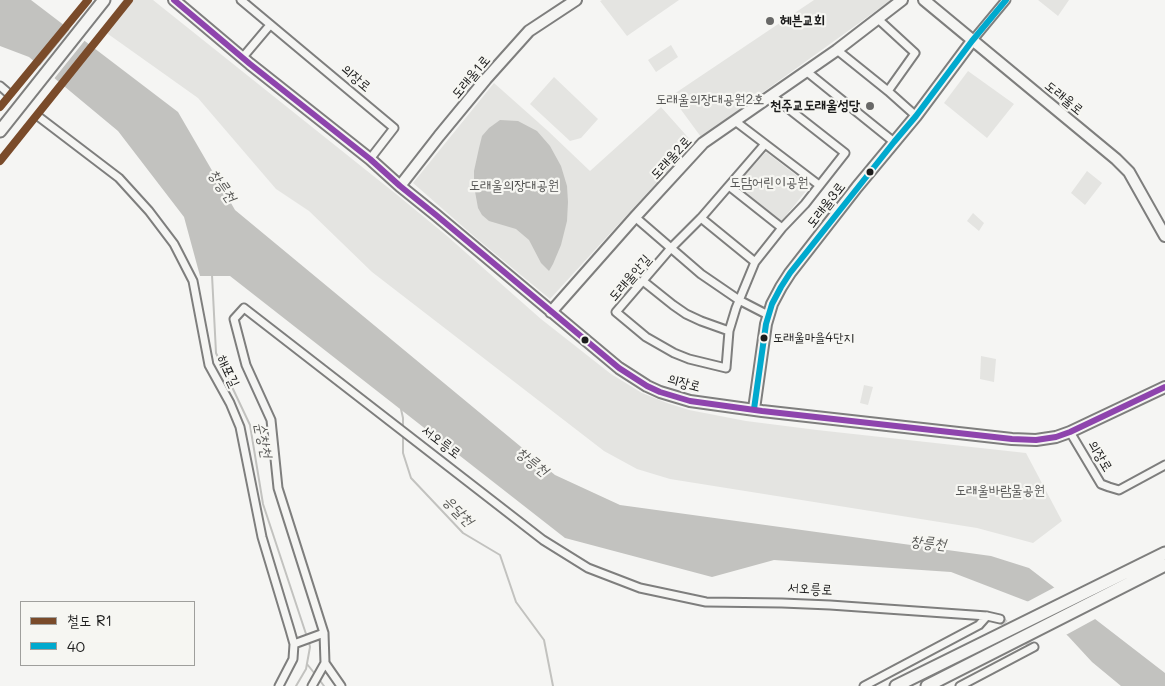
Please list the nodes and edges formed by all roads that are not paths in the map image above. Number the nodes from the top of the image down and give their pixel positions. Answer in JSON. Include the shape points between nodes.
{"nodes":[{"id":1,"x":174,"y":0,"type":"edge"},
{"id":2,"x":241,"y":0,"type":"edge"},
{"id":3,"x":576,"y":0,"type":"edge"},
{"id":4,"x":902,"y":0,"type":"edge"},
{"id":5,"x":924,"y":0,"type":"edge"},
{"id":6,"x":1006,"y":0,"type":"edge"},
{"id":7,"x":103,"y":1,"type":"edge"},
{"id":8,"x":878,"y":19,"type":"junction"},
{"id":9,"x":270,"y":25,"type":"junction"},
{"id":10,"x":972,"y":41,"type":"junction"},
{"id":11,"x":837,"y":50,"type":"junction"},
{"id":12,"x":243,"y":58,"type":"junction"},
{"id":13,"x":806,"y":71,"type":"junction"},
{"id":14,"x":0,"y":86,"type":"edge"},
{"id":15,"x":888,"y":91,"type":"junction"},
{"id":16,"x":7,"y":92,"type":"dead end"},
{"id":17,"x":771,"y":95,"type":"junction"},
{"id":18,"x":916,"y":116,"type":"junction"},
{"id":19,"x":39,"y":117,"type":"dead end"},
{"id":20,"x":735,"y":121,"type":"junction"},
{"id":21,"x":0,"y":131,"type":"edge"},
{"id":22,"x":894,"y":142,"type":"junction"},
{"id":23,"x":765,"y":144,"type":"junction"},
{"id":24,"x":370,"y":159,"type":"junction"},
{"id":25,"x":819,"y":185,"type":"junction"},
{"id":26,"x":400,"y":186,"type":"junction"},
{"id":27,"x":729,"y":186,"type":"junction"},
{"id":28,"x":636,"y":217,"type":"junction"},
{"id":29,"x":701,"y":218,"type":"junction"},
{"id":30,"x":782,"y":228,"type":"junction"},
{"id":31,"x":1165,"y":236,"type":"edge"},
{"id":32,"x":671,"y":248,"type":"junction"},
{"id":33,"x":755,"y":262,"type":"junction"},
{"id":34,"x":643,"y":281,"type":"junction"},
{"id":35,"x":739,"y":300,"type":"junction"},
{"id":36,"x":551,"y":312,"type":"junction"},
{"id":37,"x":768,"y":315,"type":"junction"},
{"id":38,"x":729,"y":331,"type":"junction"},
{"id":39,"x":1165,"y":386,"type":"edge"},
{"id":40,"x":754,"y":409,"type":"junction"},
{"id":41,"x":1070,"y":432,"type":"junction"},
{"id":42,"x":1165,"y":465,"type":"edge"},
{"id":43,"x":1165,"y":544,"type":"edge"},
{"id":44,"x":1165,"y":553,"type":"edge"},
{"id":45,"x":1165,"y":565,"type":"edge"},
{"id":46,"x":1165,"y":574,"type":"edge"},
{"id":47,"x":1100,"y":585,"type":"junction"},
{"id":48,"x":1109,"y":594,"type":"junction"},
{"id":49,"x":987,"y":616,"type":"junction"},
{"id":50,"x":1000,"y":619,"type":"tunnel mouth"},
{"id":51,"x":321,"y":635,"type":"junction"},
{"id":52,"x":296,"y":643,"type":"junction"},
{"id":53,"x":1034,"y":648,"type":"dead end"},
{"id":54,"x":324,"y":666,"type":"junction"},
{"id":55,"x":279,"y":686,"type":"edge"},
{"id":56,"x":312,"y":686,"type":"edge"},
{"id":57,"x":341,"y":686,"type":"edge"},
{"id":58,"x":864,"y":686,"type":"edge"},
{"id":59,"x":896,"y":686,"type":"edge"},
{"id":60,"x":927,"y":686,"type":"edge"},
{"id":61,"x":960,"y":686,"type":"edge"}],
"edges":[{"from":1,"to":12,"type":"street","name":"의장로"},
{"from":2,"to":9,"type":"street","name":"의장로"},
{"from":3,"to":26,"type":"street","name":"도래울1로","via":[[528,31]]},
{"from":4,"to":8,"type":"street","name":"도래울2로"},
{"from":5,"to":10,"type":"street","name":"도래울로"},
{"from":6,"to":10,"type":"street"},
{"from":7,"to":21,"type":"main road"},
{"from":8,"to":11,"type":"street","name":"도래울2로"},
{"from":8,"to":15,"type":"street","via":[[915,53]]},
{"from":9,"to":12,"type":"street"},
{"from":9,"to":24,"type":"street","name":"의장로","via":[[394,128]]},
{"from":10,"to":18,"type":"street","name":"도래울3로"},
{"from":10,"to":31,"type":"street","name":"도래울로","via":[[1129,172]]},
{"from":11,"to":13,"type":"street","name":"도래울2로"},
{"from":11,"to":15,"type":"street"},
{"from":12,"to":24,"type":"street","name":"의장로"},
{"from":13,"to":17,"type":"street","name":"도래울2로"},
{"from":13,"to":22,"type":"street"},
{"from":14,"to":16,"type":"street"},
{"from":15,"to":18,"type":"street"},
{"from":17,"to":20,"type":"street","name":"도래울2로"},
{"from":17,"to":25,"type":"street","name":"도래울안길","via":[[845,152]]},
{"from":18,"to":22,"type":"street","name":"도래울3로"},
{"from":19,"to":52,"type":"street","name":"해포길","via":[[120,178],[174,244],[193,282],[209,365],[240,427],[262,537]]},
{"from":20,"to":23,"type":"street"},
{"from":20,"to":28,"type":"street","name":"도래울2로","via":[[703,143]]},
{"from":22,"to":37,"type":"street","name":"도래울3로","via":[[790,273]]},
{"from":23,"to":25,"type":"street"},
{"from":23,"to":27,"type":"street","name":"도래울안길"},
{"from":24,"to":26,"type":"street","name":"의장로"},
{"from":25,"to":30,"type":"street","name":"도래울안길"},
{"from":26,"to":36,"type":"street","name":"의장로"},
{"from":27,"to":29,"type":"street","name":"도래울안길"},
{"from":27,"to":30,"type":"street"},
{"from":28,"to":32,"type":"street"},
{"from":28,"to":36,"type":"street","name":"도래울2로"},
{"from":29,"to":32,"type":"street","name":"도래울안길"},
{"from":29,"to":33,"type":"street"},
{"from":30,"to":33,"type":"street","name":"도래울안길"},
{"from":32,"to":34,"type":"street","name":"도래울안길"},
{"from":32,"to":35,"type":"street"},
{"from":33,"to":35,"type":"street","name":"도래울안길"},
{"from":34,"to":38,"type":"street","via":[[686,314]]},
{"from":34,"to":38,"type":"street","name":"도래울안길","via":[[616,312],[646,337],[689,359],[726,368]]},
{"from":35,"to":37,"type":"street"},
{"from":35,"to":38,"type":"street","name":"도래울안길"},
{"from":36,"to":40,"type":"street","name":"의장로","via":[[619,368],[647,386],[690,401]]},
{"from":37,"to":40,"type":"street","name":"도래울3로"},
{"from":39,"to":41,"type":"street","name":"의장로"},
{"from":40,"to":41,"type":"street","name":"의장로","via":[[1012,440],[1036,440]]},
{"from":41,"to":42,"type":"street","name":"의장로","via":[[1101,484],[1109,487],[1119,490]]},
{"from":43,"to":47,"type":"main road","via":[[1112,572]]},
{"from":44,"to":47,"type":"main road"},
{"from":45,"to":48,"type":"main road"},
{"from":46,"to":48,"type":"main road","via":[[1126,594]]},
{"from":47,"to":59,"type":"main road"},
{"from":48,"to":60,"type":"main road"},
{"from":49,"to":50,"type":"street","name":"서오릉로"},
{"from":49,"to":51,"type":"street","name":"서오릉로","via":[[830,605],[706,602],[640,588],[588,568],[544,540],[244,308],[234,319],[246,366],[271,420],[278,488]]},
{"from":49,"to":58,"type":"street","via":[[979,625]]},
{"from":51,"to":52,"type":"street"},
{"from":51,"to":54,"type":"street","name":"서오릉로"},
{"from":52,"to":55,"type":"street","name":"해포길","via":[[293,659]]},
{"from":53,"to":61,"type":"street"},
{"from":54,"to":56,"type":"street"},
{"from":54,"to":57,"type":"street"}]}
